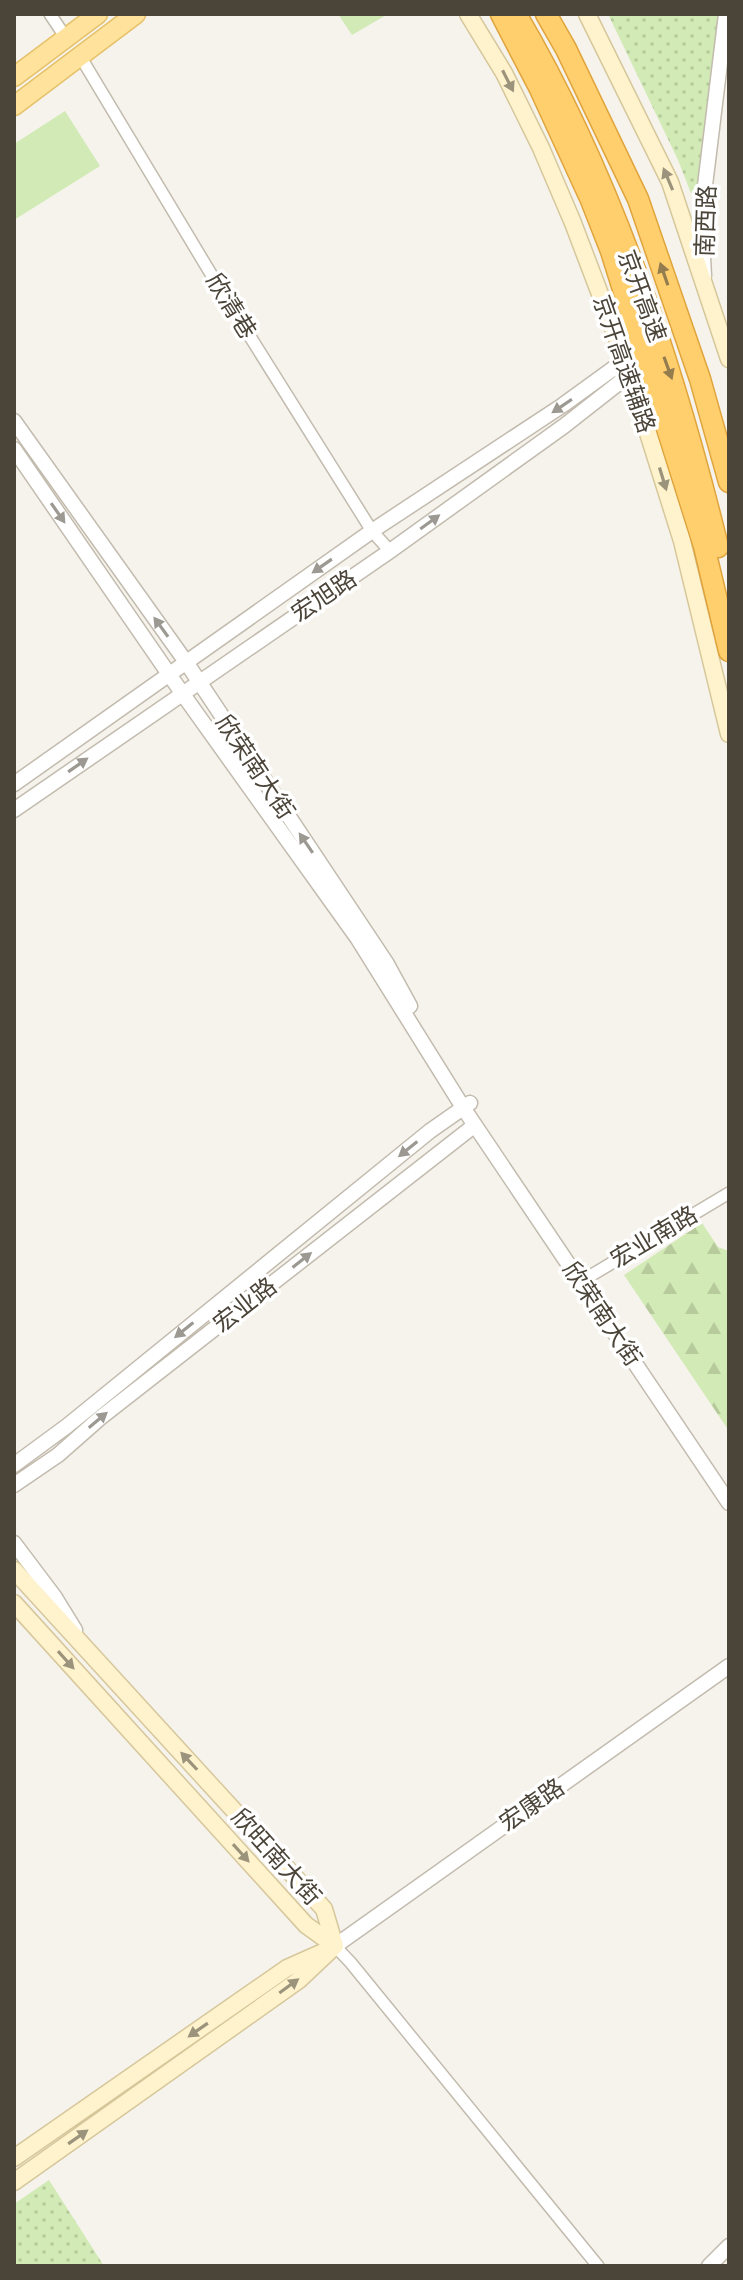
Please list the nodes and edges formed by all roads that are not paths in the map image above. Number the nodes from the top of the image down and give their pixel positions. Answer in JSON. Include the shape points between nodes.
{"nodes":[{"id":1,"x":50,"y":14,"type":"edge"},
{"id":2,"x":98,"y":14,"type":"edge"},
{"id":3,"x":136,"y":14,"type":"edge"},
{"id":4,"x":468,"y":14,"type":"edge"},
{"id":5,"x":501,"y":14,"type":"edge"},
{"id":6,"x":516,"y":14,"type":"edge"},
{"id":7,"x":546,"y":14,"type":"edge"},
{"id":8,"x":587,"y":14,"type":"edge"},
{"id":9,"x":726,"y":14,"type":"edge"},
{"id":10,"x":66,"y":38,"type":"junction"},
{"id":11,"x":80,"y":56,"type":"junction"},
{"id":12,"x":14,"y":77,"type":"edge"},
{"id":13,"x":14,"y":106,"type":"edge"},
{"id":14,"x":705,"y":286,"type":"junction"},
{"id":15,"x":729,"y":359,"type":"edge"},
{"id":16,"x":627,"y":368,"type":"junction"},
{"id":17,"x":14,"y":421,"type":"edge"},
{"id":18,"x":14,"y":449,"type":"edge"},
{"id":19,"x":729,"y":482,"type":"edge"},
{"id":20,"x":372,"y":531,"type":"junction"},
{"id":21,"x":390,"y":551,"type":"junction"},
{"id":22,"x":729,"y":592,"type":"edge"},
{"id":23,"x":729,"y":651,"type":"edge"},
{"id":24,"x":186,"y":662,"type":"junction"},
{"id":25,"x":170,"y":674,"type":"junction"},
{"id":26,"x":199,"y":682,"type":"junction"},
{"id":27,"x":182,"y":693,"type":"junction"},
{"id":28,"x":729,"y":734,"type":"edge"},
{"id":29,"x":14,"y":784,"type":"edge"},
{"id":30,"x":14,"y":810,"type":"edge"},
{"id":31,"x":468,"y":1106,"type":"junction"},
{"id":32,"x":475,"y":1125,"type":"junction"},
{"id":33,"x":729,"y":1193,"type":"edge"},
{"id":34,"x":580,"y":1282,"type":"junction"},
{"id":35,"x":67,"y":1426,"type":"junction"},
{"id":36,"x":14,"y":1454,"type":"edge"},
{"id":37,"x":58,"y":1455,"type":"junction"},
{"id":38,"x":14,"y":1465,"type":"edge"},
{"id":39,"x":14,"y":1485,"type":"edge"},
{"id":40,"x":14,"y":1499,"type":"edge"},
{"id":41,"x":729,"y":1503,"type":"edge"},
{"id":42,"x":14,"y":1543,"type":"edge"},
{"id":43,"x":14,"y":1570,"type":"edge"},
{"id":44,"x":14,"y":1603,"type":"edge"},
{"id":45,"x":87,"y":1651,"type":"junction"},
{"id":46,"x":729,"y":1666,"type":"edge"},
{"id":47,"x":335,"y":1946,"type":"junction"},
{"id":48,"x":14,"y":2158,"type":"edge"},
{"id":49,"x":14,"y":2182,"type":"edge"},
{"id":50,"x":729,"y":2246,"type":"edge"},
{"id":51,"x":598,"y":2266,"type":"edge"},
{"id":52,"x":709,"y":2266,"type":"edge"}],
"edges":[{"from":1,"to":10,"type":"street"},
{"from":2,"to":10,"type":"main road"},
{"from":3,"to":11,"type":"main road"},
{"from":4,"to":16,"type":"main road","name":"京开高速辅路","one_way":true,"via":[[541,148]]},
{"from":5,"to":23,"type":"highway","via":[[611,251],[704,546]]},
{"from":6,"to":22,"type":"highway","name":"京开高速","one_way":true,"via":[[544,61],[611,208],[676,388]]},
{"from":19,"to":7,"type":"highway","name":"京开高速","one_way":true,"via":[[638,199]]},
{"from":14,"to":8,"type":"main road","one_way":true,"via":[[670,182]]},
{"from":9,"to":14,"type":"street","name":"南西路","via":[[701,218]]},
{"from":10,"to":12,"type":"main road"},
{"from":11,"to":13,"type":"main road"},
{"from":11,"to":20,"type":"street","name":"欣清巷"},
{"from":14,"to":15,"type":"main road"},
{"from":16,"to":20,"type":"street","name":"宏旭路","one_way":true},
{"from":21,"to":16,"type":"street","name":"宏旭路","one_way":true,"via":[[564,426]]},
{"from":16,"to":28,"type":"main road","name":"京开高速辅路","one_way":true,"via":[[682,541]]},
{"from":24,"to":17,"type":"street","name":"欣荣南大街","one_way":true},
{"from":18,"to":25,"type":"street","name":"欣荣南大街","one_way":true},
{"from":20,"to":21,"type":"street","name":"欣清巷"},
{"from":20,"to":24,"type":"street","name":"宏旭路","one_way":true},
{"from":21,"to":26,"type":"street","name":"宏旭路"},
{"from":24,"to":25,"type":"street","name":"宏旭路"},
{"from":24,"to":26,"type":"street","name":"欣荣南大街"},
{"from":25,"to":27,"type":"street","name":"欣荣南大街"},
{"from":25,"to":29,"type":"street","name":"宏旭路"},
{"from":26,"to":27,"type":"street","name":"宏旭路"},
{"from":31,"to":26,"type":"street","name":"欣荣南大街","one_way":true,"via":[[387,964]]},
{"from":30,"to":27,"type":"street","name":"宏旭路","one_way":true},
{"from":27,"to":31,"type":"street","name":"欣荣南大街","via":[[358,939]]},
{"from":31,"to":32,"type":"street","name":"欣荣南大街"},
{"from":31,"to":35,"type":"street","name":"宏业路","one_way":true,"via":[[430,1131]]},
{"from":32,"to":34,"type":"street","name":"欣荣南大街"},
{"from":37,"to":32,"type":"street","name":"宏业路","one_way":true},
{"from":33,"to":34,"type":"street","name":"宏业南路"},
{"from":34,"to":41,"type":"street","name":"欣荣南大街"},
{"from":35,"to":36,"type":"street","via":[[35,1438]]},
{"from":35,"to":38,"type":"street","name":"宏业路"},
{"from":37,"to":39,"type":"street","name":"宏业路"},
{"from":37,"to":40,"type":"street"},
{"from":42,"to":45,"type":"street"},
{"from":43,"to":45,"type":"main road","name":"欣旺南大街"},
{"from":44,"to":47,"type":"main road","name":"欣旺南大街","one_way":true,"via":[[306,1925]]},
{"from":47,"to":45,"type":"main road","name":"欣旺南大街","one_way":true,"via":[[324,1909]]},
{"from":46,"to":47,"type":"street","name":"宏康路"},
{"from":47,"to":48,"type":"main road","name":"宏康路","one_way":true,"via":[[287,1968]]},
{"from":49,"to":47,"type":"main road","name":"宏康路","one_way":true,"via":[[299,1980]]},
{"from":47,"to":51,"type":"street"},
{"from":50,"to":52,"type":"street"}]}
